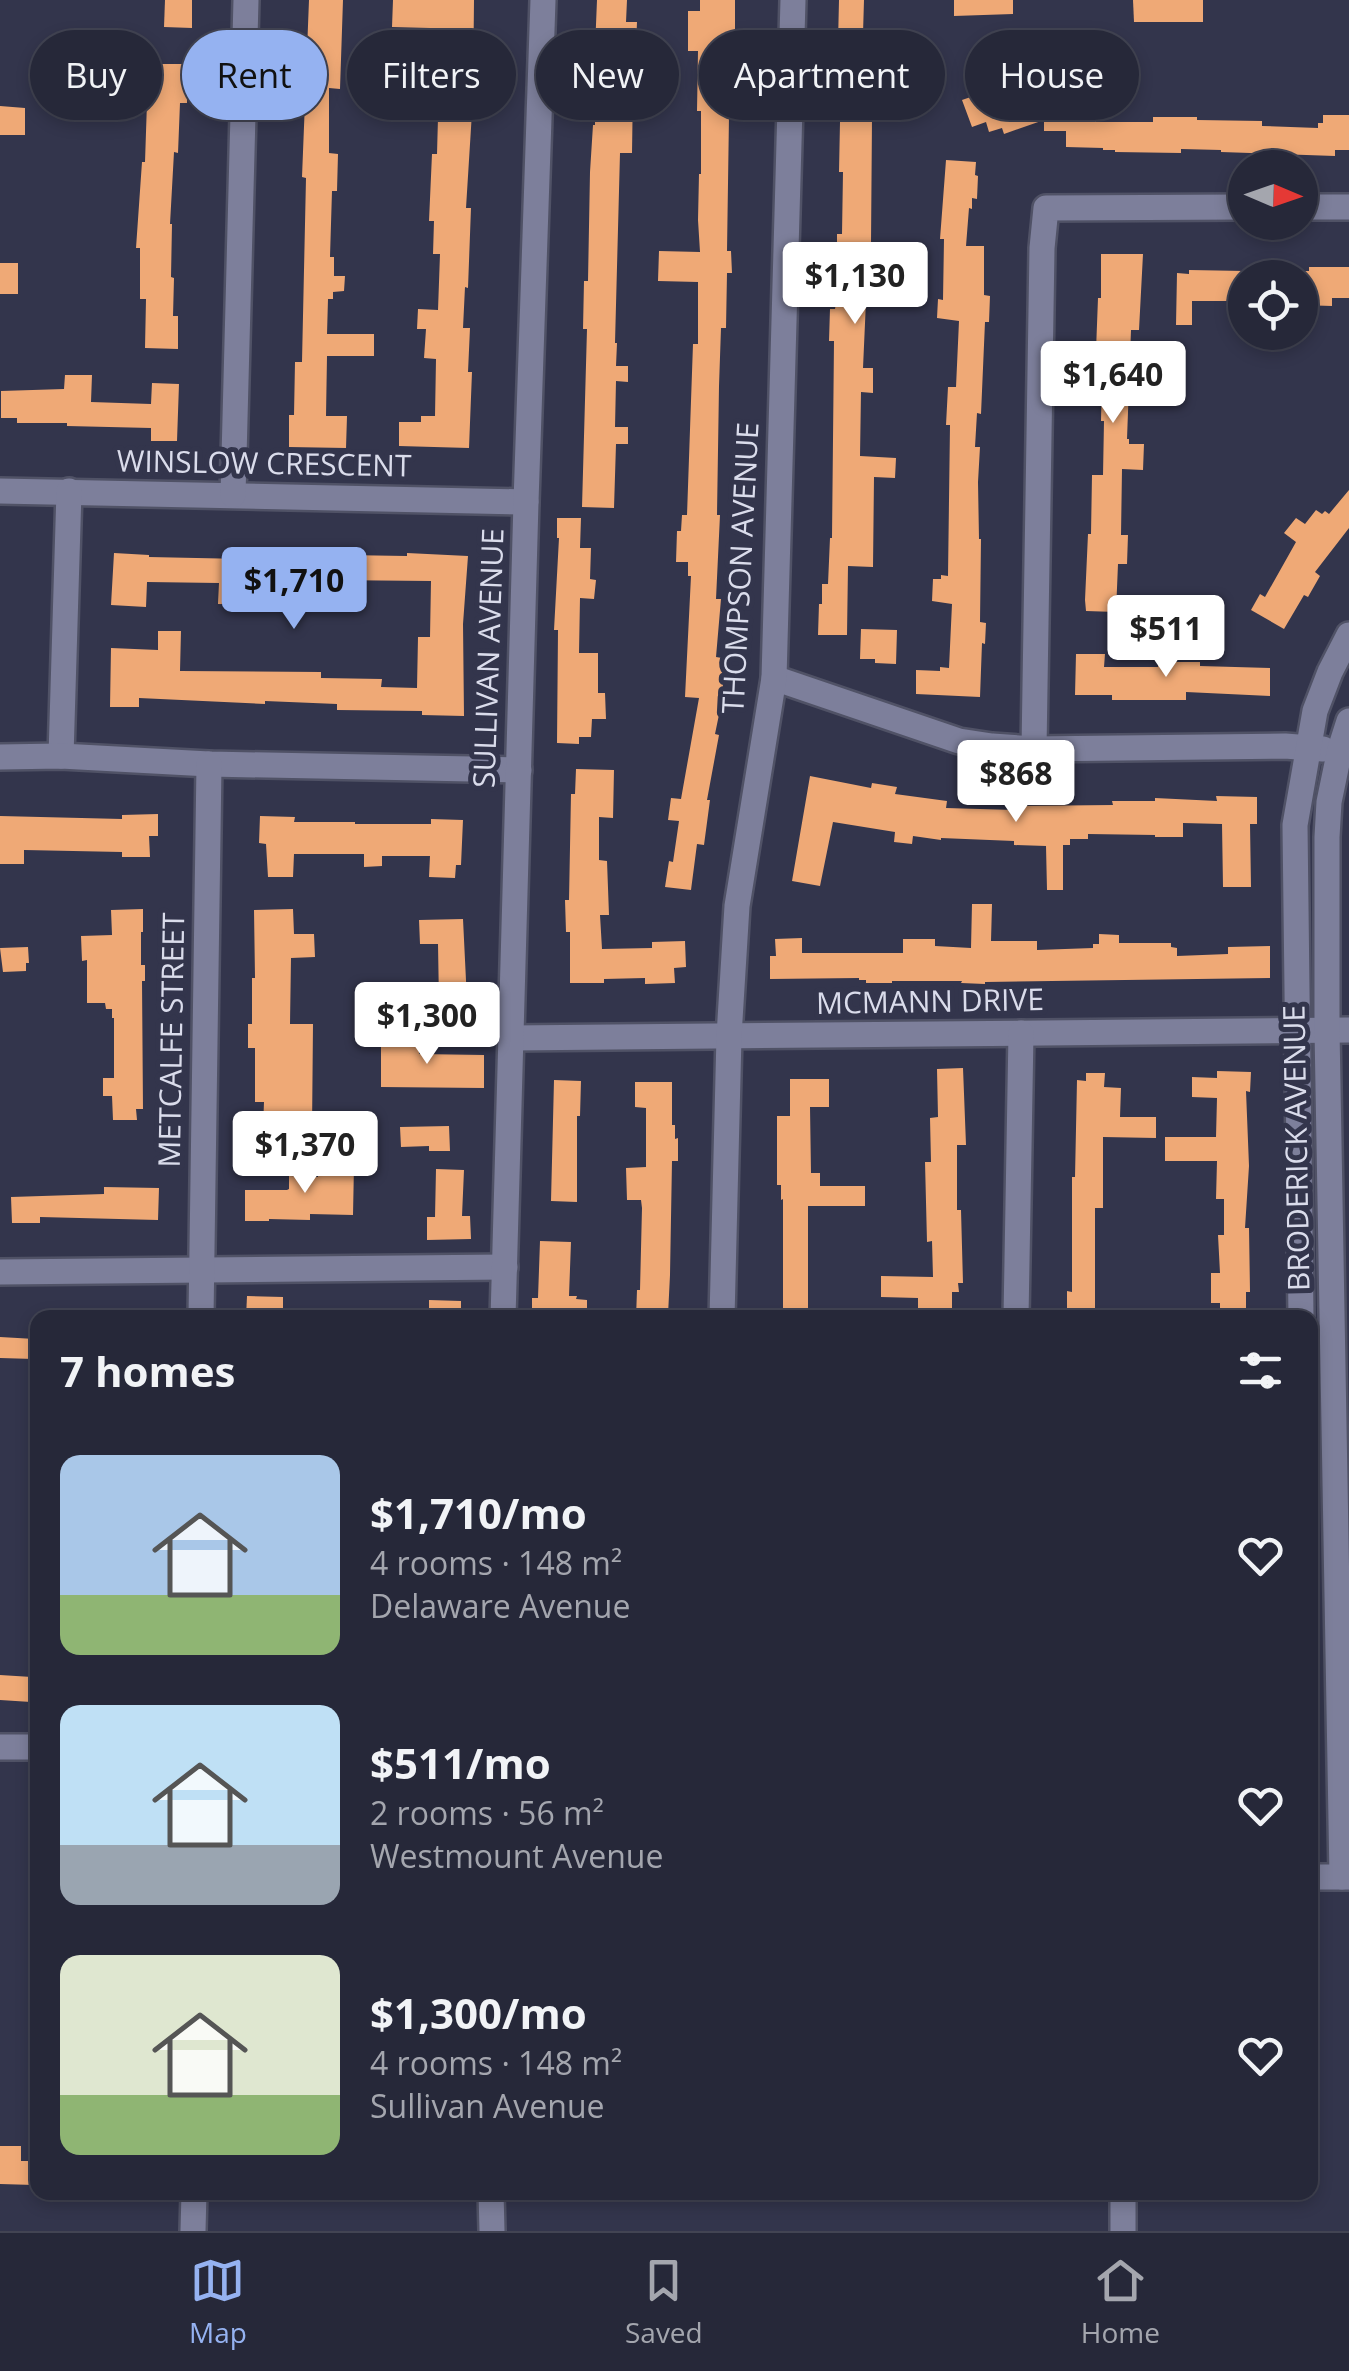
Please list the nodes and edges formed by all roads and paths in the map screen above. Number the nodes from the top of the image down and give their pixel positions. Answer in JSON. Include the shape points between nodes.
{"nodes":[{"id":1,"x":246,"y":0,"type":"edge"},
{"id":2,"x":544,"y":0,"type":"edge"},
{"id":3,"x":794,"y":0,"type":"edge"},
{"id":4,"x":1228,"y":207,"type":"edge"},
{"id":5,"x":1318,"y":207,"type":"edge"},
{"id":6,"x":1349,"y":208,"type":"edge"},
{"id":7,"x":0,"y":491,"type":"edge"},
{"id":8,"x":69,"y":491,"type":"junction"},
{"id":9,"x":232,"y":495,"type":"junction"},
{"id":10,"x":526,"y":502,"type":"junction"},
{"id":11,"x":1349,"y":634,"type":"edge"},
{"id":12,"x":774,"y":678,"type":"junction"},
{"id":13,"x":1349,"y":722,"type":"edge"},
{"id":14,"x":1307,"y":748,"type":"junction"},
{"id":15,"x":1034,"y":749,"type":"junction"},
{"id":16,"x":1340,"y":749,"type":"junction"},
{"id":17,"x":61,"y":756,"type":"junction"},
{"id":18,"x":0,"y":757,"type":"edge"},
{"id":19,"x":209,"y":764,"type":"junction"},
{"id":20,"x":519,"y":770,"type":"junction"},
{"id":21,"x":1298,"y":1030,"type":"junction"},
{"id":22,"x":1338,"y":1030,"type":"edge"},
{"id":23,"x":1021,"y":1033,"type":"junction"},
{"id":24,"x":729,"y":1036,"type":"junction"},
{"id":25,"x":512,"y":1038,"type":"junction"},
{"id":26,"x":505,"y":1267,"type":"junction"},
{"id":27,"x":0,"y":1272,"type":"edge"},
{"id":28,"x":201,"y":1272,"type":"junction"},
{"id":29,"x":201,"y":1310,"type":"edge"},
{"id":30,"x":504,"y":1310,"type":"edge"},
{"id":31,"x":722,"y":1310,"type":"edge"},
{"id":32,"x":1016,"y":1310,"type":"edge"},
{"id":33,"x":1301,"y":1310,"type":"edge"},
{"id":34,"x":1332,"y":1583,"type":"edge"},
{"id":35,"x":0,"y":1747,"type":"edge"},
{"id":36,"x":30,"y":1747,"type":"edge"},
{"id":37,"x":1345,"y":1876,"type":"edge"},
{"id":38,"x":1318,"y":1878,"type":"edge"},
{"id":39,"x":194,"y":2200,"type":"edge"},
{"id":40,"x":491,"y":2200,"type":"edge"},
{"id":41,"x":1124,"y":2200,"type":"edge"},
{"id":42,"x":193,"y":2231,"type":"edge"},
{"id":43,"x":492,"y":2231,"type":"edge"},
{"id":44,"x":1123,"y":2231,"type":"edge"}],
"edges":[{"from":1,"to":9,"type":"street"},
{"from":2,"to":10,"type":"street","name":"SULLIVAN AVENUE"},
{"from":3,"to":12,"type":"street","name":"THOMPSON AVENUE"},
{"from":4,"to":15,"type":"street","via":[[1046,208]]},
{"from":5,"to":6,"type":"street"},
{"from":7,"to":8,"type":"street","name":"WINSLOW CRESCENT"},
{"from":8,"to":9,"type":"street","name":"WINSLOW CRESCENT"},
{"from":8,"to":17,"type":"street"},
{"from":9,"to":10,"type":"street","name":"WINSLOW CRESCENT"},
{"from":10,"to":20,"type":"street","name":"SULLIVAN AVENUE"},
{"from":11,"to":14,"type":"street","name":"BRODERICK AVENUE","via":[[1321,692]]},
{"from":12,"to":15,"type":"street","via":[[959,741]]},
{"from":12,"to":24,"type":"street","name":"THOMPSON AVENUE","via":[[737,906]]},
{"from":13,"to":16,"type":"street","name":"BRODERICK AVENUE"},
{"from":14,"to":15,"type":"street"},
{"from":14,"to":16,"type":"street"},
{"from":14,"to":21,"type":"street","name":"BRODERICK AVENUE","via":[[1295,825]]},
{"from":16,"to":22,"type":"street","name":"BRODERICK AVENUE","via":[[1329,802]]},
{"from":17,"to":18,"type":"street"},
{"from":17,"to":19,"type":"street"},
{"from":19,"to":20,"type":"street"},
{"from":19,"to":28,"type":"street","name":"METCALFE STREET"},
{"from":20,"to":25,"type":"street","name":"SULLIVAN AVENUE"},
{"from":21,"to":22,"type":"street","name":"MCMANN DRIVE"},
{"from":21,"to":23,"type":"street","name":"MCMANN DRIVE"},
{"from":21,"to":33,"type":"street","name":"BRODERICK AVENUE"},
{"from":22,"to":34,"type":"street","name":"BRODERICK AVENUE"},
{"from":23,"to":24,"type":"street","name":"MCMANN DRIVE"},
{"from":23,"to":32,"type":"street"},
{"from":24,"to":25,"type":"street","name":"MCMANN DRIVE"},
{"from":24,"to":31,"type":"street","name":"THOMPSON AVENUE"},
{"from":25,"to":26,"type":"street","name":"SULLIVAN AVENUE"},
{"from":26,"to":28,"type":"street"},
{"from":26,"to":30,"type":"street","name":"SULLIVAN AVENUE"},
{"from":27,"to":28,"type":"street"},
{"from":28,"to":29,"type":"street","name":"METCALFE STREET"},
{"from":34,"to":37,"type":"street","name":"BRODERICK AVENUE"},
{"from":35,"to":36,"type":"street"},
{"from":37,"to":38,"type":"street"},
{"from":39,"to":42,"type":"street"},
{"from":40,"to":43,"type":"street"},
{"from":41,"to":44,"type":"street"}]}
